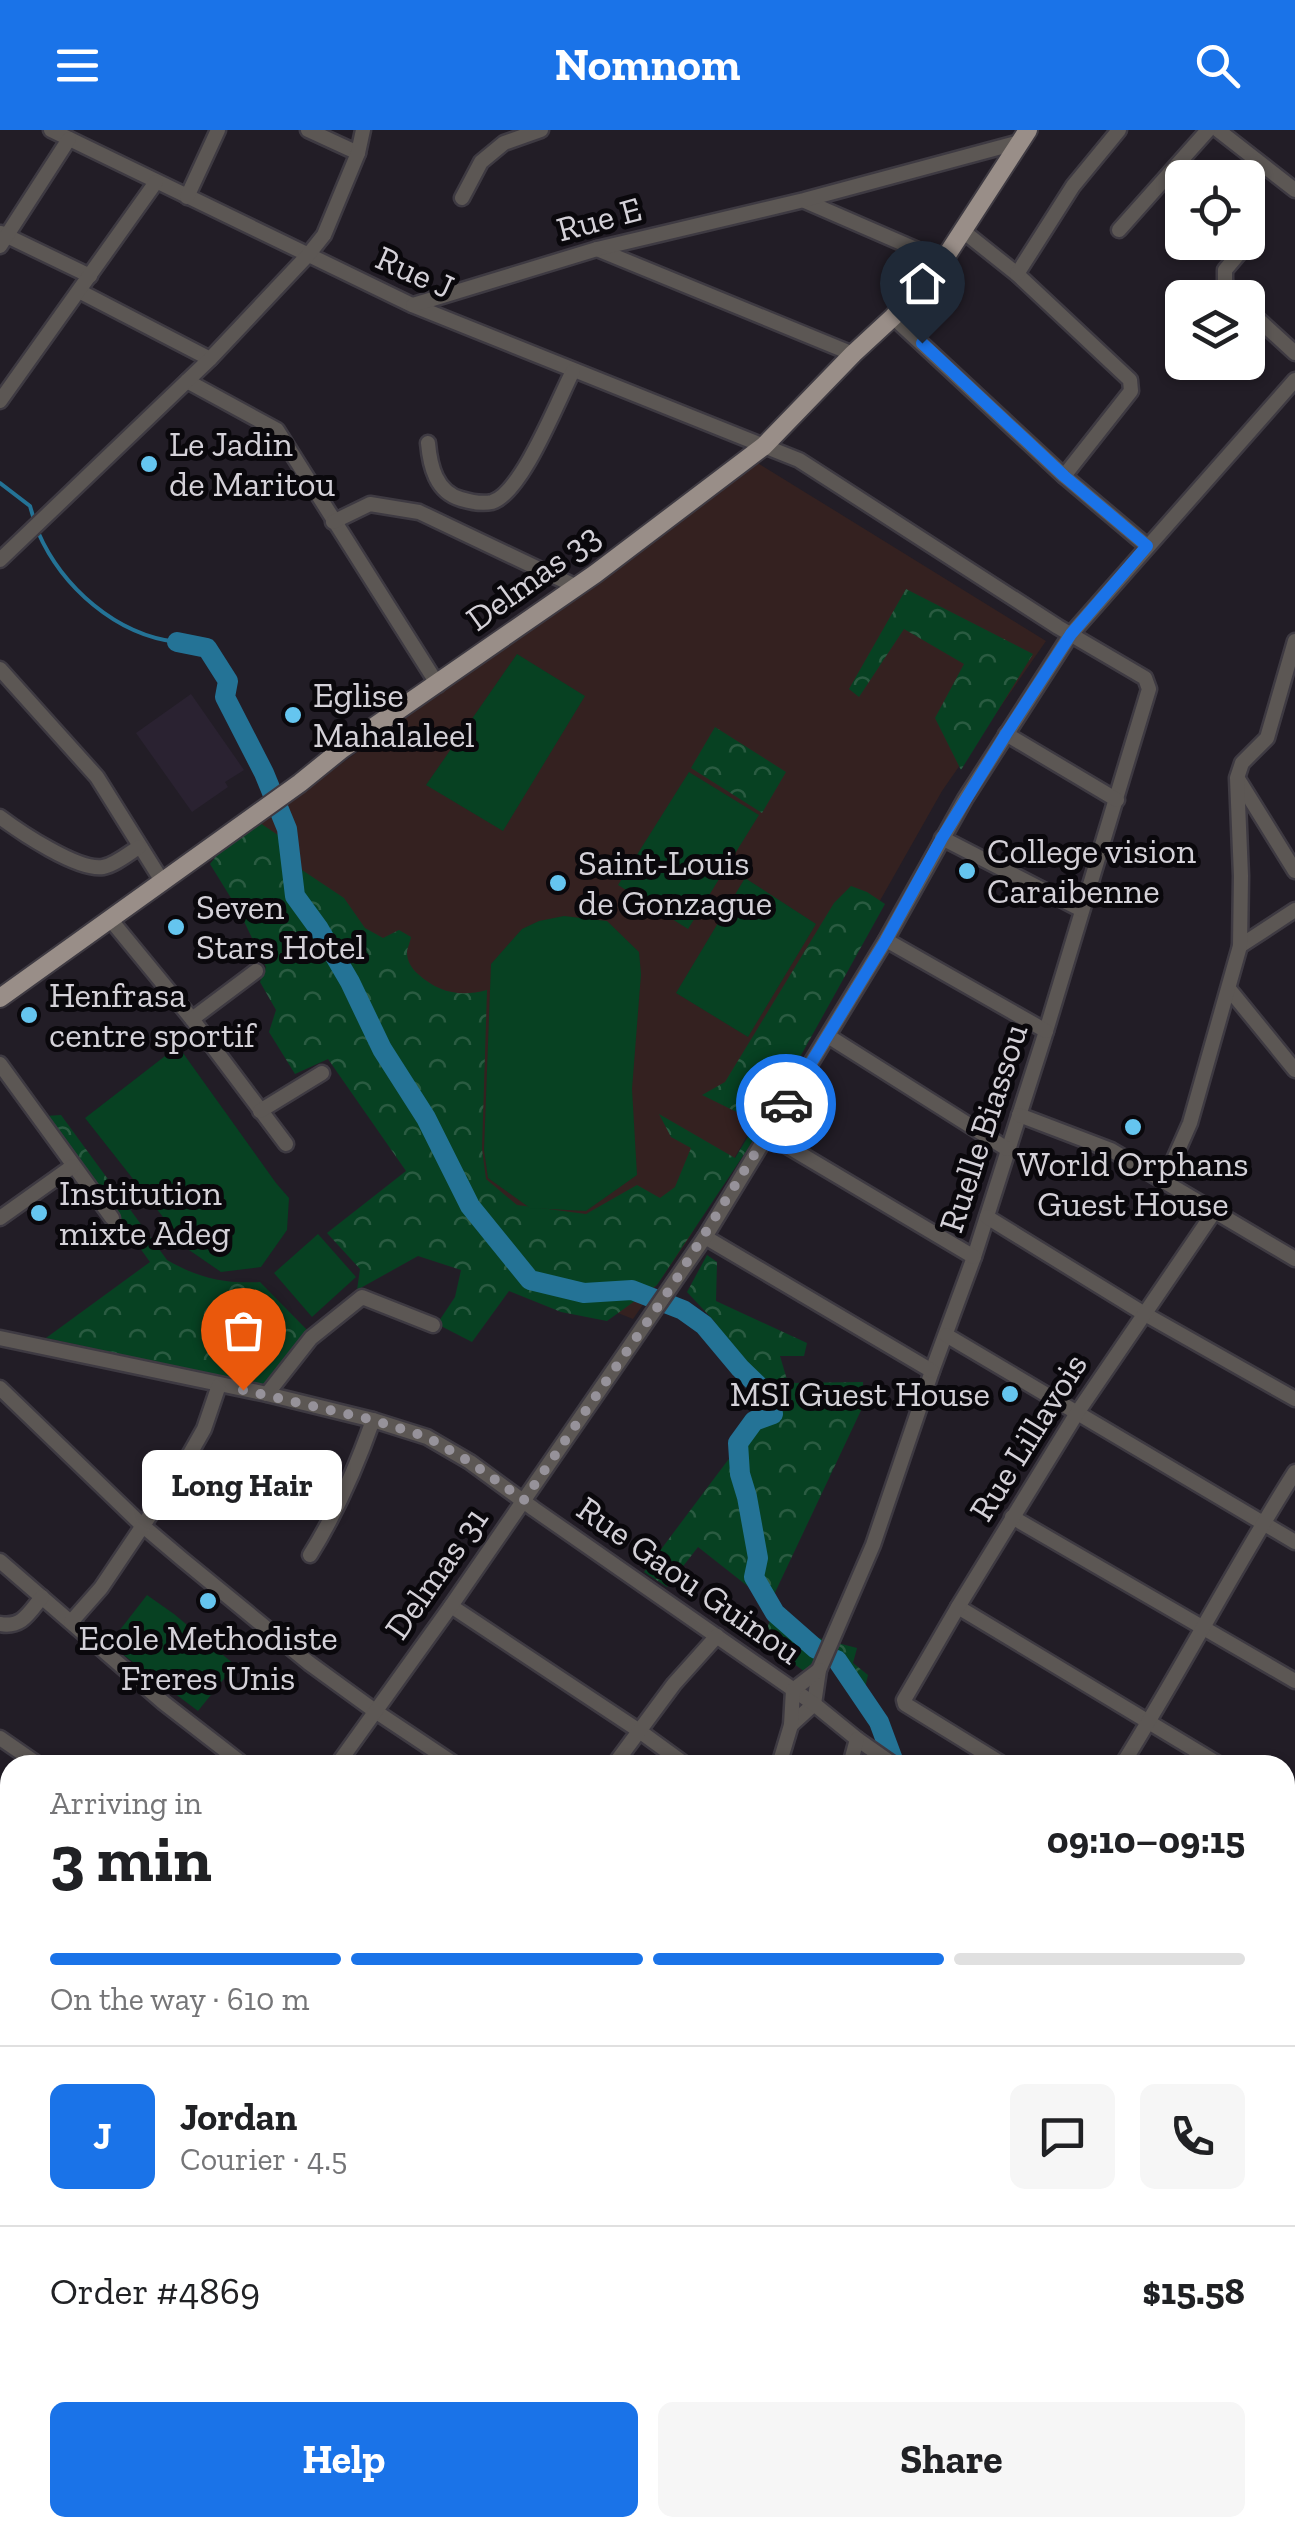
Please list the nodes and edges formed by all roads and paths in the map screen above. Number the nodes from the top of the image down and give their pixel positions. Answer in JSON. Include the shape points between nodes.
{"nodes":[{"id":1,"x":218,"y":130,"type":"edge"},
{"id":2,"x":308,"y":130,"type":"edge"},
{"id":3,"x":363,"y":130,"type":"edge"},
{"id":4,"x":540,"y":130,"type":"edge"},
{"id":5,"x":1119,"y":130,"type":"edge"},
{"id":6,"x":1208,"y":130,"type":"edge"},
{"id":7,"x":1218,"y":130,"type":"edge"},
{"id":8,"x":60,"y":133,"type":"edge"},
{"id":9,"x":1024,"y":136,"type":"edge"},
{"id":10,"x":506,"y":137,"type":"edge"},
{"id":11,"x":358,"y":153,"type":"junction"},
{"id":12,"x":156,"y":182,"type":"junction"},
{"id":13,"x":1295,"y":190,"type":"edge"},
{"id":14,"x":186,"y":197,"type":"junction"},
{"id":15,"x":462,"y":198,"type":"dead end"},
{"id":16,"x":804,"y":200,"type":"junction"},
{"id":17,"x":1118,"y":230,"type":"dead end"},
{"id":18,"x":963,"y":231,"type":"junction"},
{"id":19,"x":2,"y":239,"type":"edge"},
{"id":20,"x":597,"y":249,"type":"junction"},
{"id":21,"x":308,"y":255,"type":"junction"},
{"id":22,"x":943,"y":260,"type":"junction"},
{"id":23,"x":1017,"y":274,"type":"junction"},
{"id":24,"x":90,"y":276,"type":"junction"},
{"id":25,"x":78,"y":292,"type":"junction"},
{"id":26,"x":412,"y":306,"type":"junction"},
{"id":27,"x":893,"y":317,"type":"junction"},
{"id":28,"x":1265,"y":326,"type":"edge"},
{"id":29,"x":1295,"y":353,"type":"edge"},
{"id":30,"x":853,"y":354,"type":"junction"},
{"id":31,"x":210,"y":358,"type":"junction"},
{"id":32,"x":573,"y":371,"type":"junction"},
{"id":33,"x":188,"y":381,"type":"junction"},
{"id":34,"x":1292,"y":388,"type":"edge"},
{"id":35,"x":0,"y":401,"type":"edge"},
{"id":36,"x":428,"y":443,"type":"dead end"},
{"id":37,"x":764,"y":446,"type":"junction"},
{"id":38,"x":1064,"y":476,"type":"junction"},
{"id":39,"x":333,"y":522,"type":"junction"},
{"id":40,"x":1147,"y":546,"type":"junction"},
{"id":41,"x":0,"y":560,"type":"edge"},
{"id":42,"x":577,"y":587,"type":"junction"},
{"id":43,"x":1071,"y":634,"type":"junction"},
{"id":44,"x":1295,"y":641,"type":"edge"},
{"id":45,"x":0,"y":669,"type":"edge"},
{"id":46,"x":438,"y":684,"type":"junction"},
{"id":47,"x":1006,"y":734,"type":"junction"},
{"id":48,"x":1237,"y":778,"type":"junction"},
{"id":49,"x":1117,"y":800,"type":"junction"},
{"id":50,"x":0,"y":817,"type":"edge"},
{"id":51,"x":942,"y":838,"type":"junction"},
{"id":52,"x":139,"y":847,"type":"junction"},
{"id":53,"x":1295,"y":871,"type":"edge"},
{"id":54,"x":162,"y":881,"type":"junction"},
{"id":55,"x":1082,"y":910,"type":"junction"},
{"id":56,"x":1295,"y":910,"type":"edge"},
{"id":57,"x":110,"y":919,"type":"junction"},
{"id":58,"x":886,"y":940,"type":"junction"},
{"id":59,"x":1240,"y":946,"type":"junction"},
{"id":60,"x":256,"y":971,"type":"dead end"},
{"id":61,"x":1229,"y":989,"type":"junction"},
{"id":62,"x":0,"y":998,"type":"edge"},
{"id":63,"x":192,"y":1019,"type":"junction"},
{"id":64,"x":1046,"y":1031,"type":"junction"},
{"id":65,"x":828,"y":1036,"type":"junction"},
{"id":66,"x":0,"y":1064,"type":"edge"},
{"id":67,"x":1295,"y":1070,"type":"edge"},
{"id":68,"x":322,"y":1073,"type":"dead end"},
{"id":69,"x":260,"y":1111,"type":"junction"},
{"id":70,"x":1019,"y":1116,"type":"junction"},
{"id":71,"x":768,"y":1134,"type":"junction"},
{"id":72,"x":286,"y":1144,"type":"dead end"},
{"id":73,"x":1007,"y":1149,"type":"junction"},
{"id":74,"x":72,"y":1166,"type":"junction"},
{"id":75,"x":1164,"y":1182,"type":"junction"},
{"id":76,"x":1214,"y":1212,"type":"junction"},
{"id":77,"x":0,"y":1218,"type":"edge"},
{"id":78,"x":112,"y":1218,"type":"dead end"},
{"id":79,"x":987,"y":1218,"type":"junction"},
{"id":80,"x":704,"y":1236,"type":"junction"},
{"id":81,"x":974,"y":1257,"type":"junction"},
{"id":82,"x":1295,"y":1259,"type":"edge"},
{"id":83,"x":1143,"y":1312,"type":"junction"},
{"id":84,"x":434,"y":1325,"type":"dead end"},
{"id":85,"x":946,"y":1335,"type":"junction"},
{"id":86,"x":0,"y":1338,"type":"edge"},
{"id":87,"x":932,"y":1371,"type":"junction"},
{"id":88,"x":220,"y":1386,"type":"junction"},
{"id":89,"x":0,"y":1388,"type":"edge"},
{"id":90,"x":267,"y":1394,"type":"junction"},
{"id":91,"x":1295,"y":1399,"type":"edge"},
{"id":92,"x":1076,"y":1412,"type":"junction"},
{"id":93,"x":373,"y":1420,"type":"junction"},
{"id":94,"x":1295,"y":1472,"type":"edge"},
{"id":95,"x":524,"y":1500,"type":"junction"},
{"id":96,"x":1012,"y":1517,"type":"junction"},
{"id":97,"x":1263,"y":1523,"type":"junction"},
{"id":98,"x":144,"y":1526,"type":"junction"},
{"id":99,"x":1295,"y":1542,"type":"edge"},
{"id":100,"x":310,"y":1555,"type":"dead end"},
{"id":101,"x":0,"y":1561,"type":"edge"},
{"id":102,"x":42,"y":1597,"type":"junction"},
{"id":103,"x":451,"y":1606,"type":"junction"},
{"id":104,"x":958,"y":1606,"type":"junction"},
{"id":105,"x":71,"y":1622,"type":"junction"},
{"id":106,"x":0,"y":1624,"type":"edge"},
{"id":107,"x":1204,"y":1629,"type":"junction"},
{"id":108,"x":716,"y":1636,"type":"junction"},
{"id":109,"x":819,"y":1670,"type":"junction"},
{"id":110,"x":1295,"y":1682,"type":"edge"},
{"id":111,"x":793,"y":1690,"type":"junction"},
{"id":112,"x":814,"y":1704,"type":"junction"},
{"id":113,"x":376,"y":1711,"type":"junction"},
{"id":114,"x":1149,"y":1722,"type":"junction"},
{"id":115,"x":790,"y":1725,"type":"junction"},
{"id":116,"x":638,"y":1730,"type":"junction"},
{"id":117,"x":0,"y":1738,"type":"edge"},
{"id":118,"x":857,"y":1739,"type":"junction"},
{"id":119,"x":24,"y":1755,"type":"edge"},
{"id":120,"x":231,"y":1755,"type":"edge"},
{"id":121,"x":343,"y":1755,"type":"edge"},
{"id":122,"x":441,"y":1755,"type":"edge"},
{"id":123,"x":621,"y":1755,"type":"edge"},
{"id":124,"x":672,"y":1755,"type":"edge"},
{"id":125,"x":782,"y":1755,"type":"edge"},
{"id":126,"x":853,"y":1755,"type":"edge"},
{"id":127,"x":880,"y":1755,"type":"edge"},
{"id":128,"x":988,"y":1755,"type":"edge"},
{"id":129,"x":1128,"y":1755,"type":"edge"},
{"id":130,"x":1203,"y":1755,"type":"edge"}],
"edges":[{"from":1,"to":14,"type":"street"},
{"from":2,"to":11,"type":"street"},
{"from":3,"to":11,"type":"street"},
{"from":4,"to":10,"type":"street"},
{"from":5,"to":23,"type":"street","via":[[1073,186]]},
{"from":6,"to":17,"type":"street"},
{"from":7,"to":13,"type":"street"},
{"from":8,"to":12,"type":"street","name":"Rue J"},
{"from":8,"to":19,"type":"street"},
{"from":9,"to":16,"type":"street","name":"Rue E"},
{"from":9,"to":18,"type":"main road","name":"Delmas 33"},
{"from":10,"to":15,"type":"street","via":[[481,162]]},
{"from":11,"to":21,"type":"street","via":[[324,234]]},
{"from":12,"to":14,"type":"street","name":"Rue J"},
{"from":12,"to":24,"type":"street"},
{"from":14,"to":21,"type":"street","name":"Rue J"},
{"from":16,"to":20,"type":"street","name":"Rue E"},
{"from":16,"to":22,"type":"street"},
{"from":18,"to":22,"type":"main road","name":"Delmas 33"},
{"from":18,"to":23,"type":"street"},
{"from":19,"to":24,"type":"street"},
{"from":20,"to":26,"type":"street","name":"Rue E"},
{"from":20,"to":30,"type":"street"},
{"from":21,"to":26,"type":"street","name":"Rue J"},
{"from":21,"to":31,"type":"street"},
{"from":22,"to":27,"type":"main road","name":"Delmas 33"},
{"from":23,"to":38,"type":"street","via":[[1132,386]]},
{"from":24,"to":25,"type":"street"},
{"from":25,"to":31,"type":"street"},
{"from":25,"to":35,"type":"street"},
{"from":26,"to":32,"type":"street","name":"Rue J"},
{"from":27,"to":30,"type":"main road","name":"Delmas 33"},
{"from":27,"to":38,"type":"street"},
{"from":28,"to":29,"type":"street"},
{"from":30,"to":37,"type":"main road","name":"Delmas 33"},
{"from":31,"to":33,"type":"street"},
{"from":32,"to":36,"type":"street","via":[[521,476],[491,502],[455,497],[442,486]]},
{"from":32,"to":37,"type":"street","name":"Rue J"},
{"from":33,"to":39,"type":"street","via":[[277,430]]},
{"from":33,"to":41,"type":"street"},
{"from":34,"to":40,"type":"street","name":"Delmas 31"},
{"from":37,"to":42,"type":"main road","name":"Delmas 33"},
{"from":37,"to":43,"type":"street","name":"Rue J","via":[[799,460]]},
{"from":38,"to":40,"type":"street"},
{"from":39,"to":42,"type":"street","via":[[370,504],[419,512]]},
{"from":39,"to":46,"type":"street"},
{"from":40,"to":43,"type":"street","name":"Delmas 31"},
{"from":42,"to":46,"type":"main road","name":"Delmas 33"},
{"from":43,"to":47,"type":"street","name":"Delmas 31"},
{"from":43,"to":49,"type":"street","name":"Ruelle Biassou","via":[[1148,682]]},
{"from":44,"to":48,"type":"street","via":[[1267,738]]},
{"from":45,"to":52,"type":"street","via":[[97,777]]},
{"from":46,"to":54,"type":"main road","name":"Delmas 33"},
{"from":47,"to":49,"type":"street"},
{"from":47,"to":51,"type":"street","name":"Delmas 31"},
{"from":48,"to":53,"type":"street"},
{"from":48,"to":59,"type":"street"},
{"from":49,"to":55,"type":"street","name":"Ruelle Biassou"},
{"from":50,"to":52,"type":"street","via":[[87,865],[102,867]]},
{"from":51,"to":55,"type":"street"},
{"from":51,"to":58,"type":"street","name":"Delmas 31"},
{"from":52,"to":54,"type":"street"},
{"from":54,"to":57,"type":"main road","name":"Delmas 33"},
{"from":55,"to":64,"type":"street","name":"Ruelle Biassou"},
{"from":56,"to":59,"type":"street"},
{"from":57,"to":62,"type":"main road","name":"Delmas 33"},
{"from":57,"to":63,"type":"street"},
{"from":58,"to":64,"type":"street"},
{"from":58,"to":65,"type":"street","name":"Delmas 31"},
{"from":59,"to":61,"type":"street"},
{"from":60,"to":63,"type":"street"},
{"from":61,"to":67,"type":"street"},
{"from":61,"to":75,"type":"street","via":[[1190,1123]]},
{"from":63,"to":69,"type":"street"},
{"from":64,"to":70,"type":"street","name":"Ruelle Biassou"},
{"from":65,"to":71,"type":"street","name":"Delmas 31"},
{"from":65,"to":73,"type":"street"},
{"from":66,"to":74,"type":"street"},
{"from":68,"to":69,"type":"street"},
{"from":69,"to":72,"type":"street"},
{"from":70,"to":73,"type":"street","name":"Ruelle Biassou"},
{"from":70,"to":75,"type":"street","via":[[1111,1150]]},
{"from":71,"to":80,"type":"street","name":"Delmas 31"},
{"from":71,"to":81,"type":"street"},
{"from":73,"to":79,"type":"street","name":"Ruelle Biassou"},
{"from":74,"to":77,"type":"street"},
{"from":74,"to":78,"type":"street"},
{"from":75,"to":76,"type":"street"},
{"from":76,"to":82,"type":"street"},
{"from":76,"to":83,"type":"street","name":"Rue Lillavois"},
{"from":79,"to":81,"type":"street","name":"Ruelle Biassou"},
{"from":79,"to":83,"type":"street"},
{"from":80,"to":87,"type":"street"},
{"from":80,"to":95,"type":"street","name":"Delmas 31"},
{"from":81,"to":85,"type":"street","name":"Ruelle Biassou"},
{"from":83,"to":91,"type":"street"},
{"from":83,"to":92,"type":"street","name":"Rue Lillavois"},
{"from":84,"to":90,"type":"street","via":[[362,1297],[311,1338]]},
{"from":85,"to":87,"type":"street","name":"Ruelle Biassou"},
{"from":85,"to":92,"type":"street"},
{"from":86,"to":88,"type":"street","name":"Rue Gaou Guinou"},
{"from":87,"to":109,"type":"street","name":"Ruelle Biassou","via":[[873,1546]]},
{"from":88,"to":90,"type":"street","name":"Rue Gaou Guinou"},
{"from":88,"to":98,"type":"street","via":[[204,1429]]},
{"from":89,"to":98,"type":"street"},
{"from":90,"to":93,"type":"street","name":"Rue Gaou Guinou"},
{"from":92,"to":96,"type":"street","name":"Rue Lillavois"},
{"from":92,"to":97,"type":"street"},
{"from":93,"to":95,"type":"street","name":"Rue Gaou Guinou","via":[[427,1437]]},
{"from":93,"to":100,"type":"street","via":[[355,1472]]},
{"from":94,"to":97,"type":"street"},
{"from":95,"to":103,"type":"street","name":"Delmas 31"},
{"from":95,"to":108,"type":"street","name":"Rue Gaou Guinou"},
{"from":96,"to":104,"type":"street","name":"Rue Lillavois"},
{"from":96,"to":107,"type":"street"},
{"from":97,"to":99,"type":"street"},
{"from":97,"to":107,"type":"street"},
{"from":98,"to":105,"type":"street"},
{"from":98,"to":113,"type":"street"},
{"from":101,"to":102,"type":"street"},
{"from":102,"to":105,"type":"street"},
{"from":102,"to":106,"type":"street","via":[[22,1622]]},
{"from":103,"to":113,"type":"street","name":"Delmas 31"},
{"from":103,"to":116,"type":"street"},
{"from":104,"to":114,"type":"street"},
{"from":104,"to":128,"type":"street","name":"Rue Lillavois","via":[[904,1702]]},
{"from":105,"to":120,"type":"street"},
{"from":107,"to":110,"type":"street"},
{"from":107,"to":114,"type":"street"},
{"from":108,"to":111,"type":"street","name":"Rue Gaou Guinou"},
{"from":108,"to":116,"type":"street"},
{"from":109,"to":111,"type":"street"},
{"from":109,"to":112,"type":"street"},
{"from":111,"to":112,"type":"street","name":"Rue Gaou Guinou"},
{"from":111,"to":115,"type":"street"},
{"from":112,"to":115,"type":"street"},
{"from":112,"to":118,"type":"street","name":"Rue Gaou Guinou"},
{"from":113,"to":121,"type":"street","name":"Delmas 31"},
{"from":113,"to":122,"type":"street"},
{"from":114,"to":129,"type":"street"},
{"from":114,"to":130,"type":"street"},
{"from":115,"to":125,"type":"street"},
{"from":116,"to":123,"type":"street"},
{"from":116,"to":124,"type":"street"},
{"from":117,"to":119,"type":"street"},
{"from":118,"to":126,"type":"street"},
{"from":118,"to":127,"type":"street","name":"Rue Gaou Guinou"}]}
